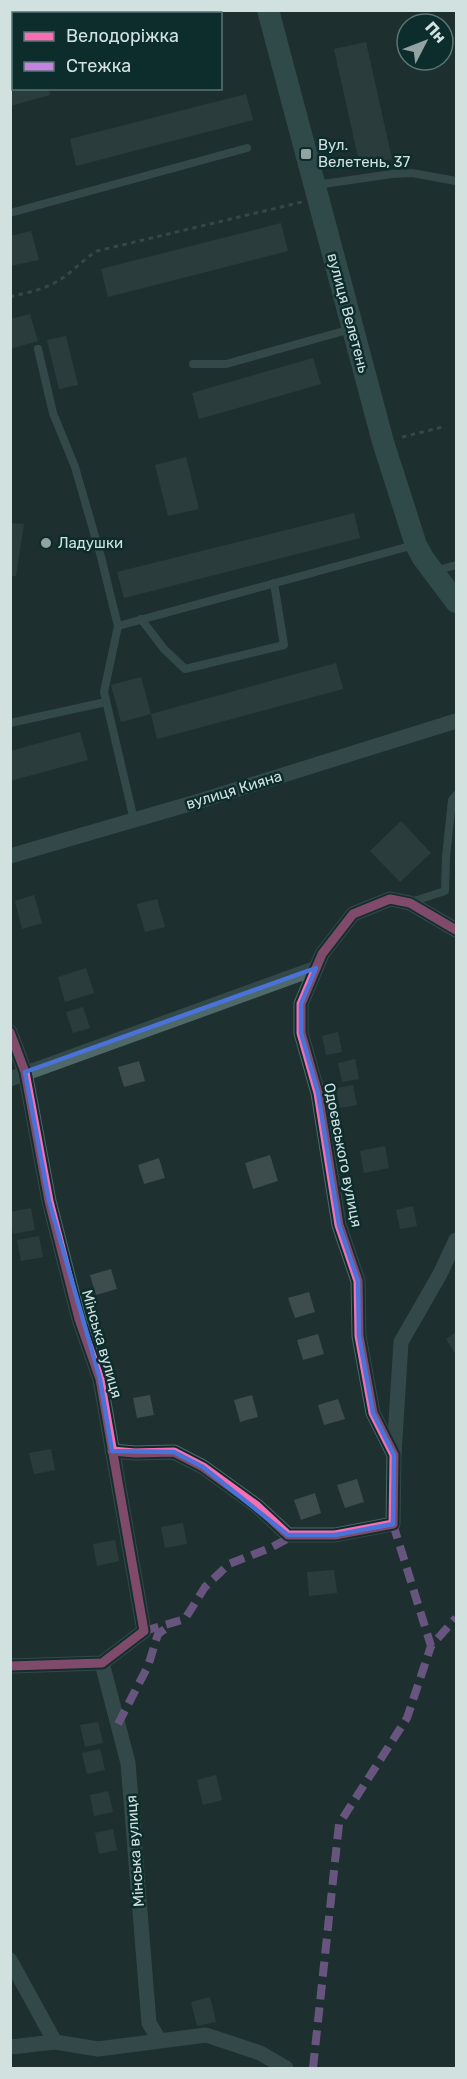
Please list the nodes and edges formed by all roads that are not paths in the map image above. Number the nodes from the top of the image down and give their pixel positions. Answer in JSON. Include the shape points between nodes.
{"nodes":[{"id":1,"x":268,"y":10,"type":"edge"},
{"id":2,"x":248,"y":148,"type":"dead end"},
{"id":3,"x":456,"y":181,"type":"edge"},
{"id":4,"x":316,"y":192,"type":"junction"},
{"id":5,"x":10,"y":213,"type":"edge"},
{"id":6,"x":352,"y":328,"type":"junction"},
{"id":7,"x":38,"y":349,"type":"dead end"},
{"id":8,"x":193,"y":364,"type":"dead end"},
{"id":9,"x":416,"y":545,"type":"junction"},
{"id":10,"x":456,"y":565,"type":"edge"},
{"id":11,"x":432,"y":571,"type":"junction"},
{"id":12,"x":274,"y":583,"type":"junction"},
{"id":13,"x":456,"y":602,"type":"edge"},
{"id":14,"x":141,"y":619,"type":"junction"},
{"id":15,"x":118,"y":626,"type":"junction"},
{"id":16,"x":106,"y":702,"type":"junction"},
{"id":17,"x":456,"y":721,"type":"edge"},
{"id":18,"x":10,"y":723,"type":"edge"},
{"id":19,"x":456,"y":795,"type":"edge"},
{"id":20,"x":134,"y":820,"type":"junction"},
{"id":21,"x":10,"y":856,"type":"edge"},
{"id":22,"x":410,"y":903,"type":"junction"},
{"id":23,"x":456,"y":930,"type":"edge"},
{"id":24,"x":316,"y":968,"type":"junction"},
{"id":25,"x":10,"y":1032,"type":"edge"},
{"id":26,"x":25,"y":1072,"type":"junction"},
{"id":27,"x":10,"y":1079,"type":"edge"},
{"id":28,"x":456,"y":1240,"type":"edge"},
{"id":29,"x":112,"y":1451,"type":"junction"},
{"id":30,"x":394,"y":1455,"type":"junction"},
{"id":31,"x":102,"y":1663,"type":"junction"},
{"id":32,"x":10,"y":1666,"type":"edge"},
{"id":33,"x":10,"y":1960,"type":"edge"},
{"id":34,"x":159,"y":2040,"type":"junction"},
{"id":35,"x":55,"y":2042,"type":"junction"},
{"id":36,"x":10,"y":2047,"type":"edge"},
{"id":37,"x":286,"y":2068,"type":"edge"}],
"edges":[{"from":1,"to":4,"type":"street","name":"вулиця Велетень"},
{"from":2,"to":5,"type":"lane"},
{"from":3,"to":4,"type":"lane","via":[[412,173],[392,174]]},
{"from":4,"to":6,"type":"street","name":"вулиця Велетень"},
{"from":6,"to":8,"type":"lane","via":[[226,364]]},
{"from":6,"to":9,"type":"street","name":"вулиця Велетень"},
{"from":7,"to":15,"type":"lane","via":[[53,412],[75,467],[101,556]]},
{"from":9,"to":11,"type":"street","name":"вулиця Велетень"},
{"from":9,"to":12,"type":"lane"},
{"from":10,"to":11,"type":"lane"},
{"from":11,"to":13,"type":"street","name":"вулиця Велетень"},
{"from":12,"to":14,"type":"lane"},
{"from":12,"to":14,"type":"lane","via":[[284,645],[185,669]]},
{"from":14,"to":15,"type":"lane"},
{"from":15,"to":16,"type":"lane","via":[[105,682]]},
{"from":16,"to":18,"type":"lane"},
{"from":16,"to":20,"type":"lane"},
{"from":17,"to":20,"type":"street","name":"вулиця Кияна"},
{"from":19,"to":22,"type":"lane","via":[[452,800],[445,891]]},
{"from":20,"to":21,"type":"street","name":"вулиця Кияна"},
{"from":22,"to":23,"type":"street","name":"Одоєвського вулиця"},
{"from":22,"to":24,"type":"street","name":"Одоєвського вулиця","via":[[390,899],[353,914]]},
{"from":24,"to":26,"type":"street"},
{"from":24,"to":30,"type":"street","name":"Одоєвського вулиця","via":[[301,1004],[301,1033],[318,1094],[339,1225],[358,1281],[359,1336],[373,1413]]},
{"from":25,"to":26,"type":"street","name":"Мінська вулиця"},
{"from":26,"to":27,"type":"street"},
{"from":26,"to":29,"type":"street","name":"Мінська вулиця","via":[[49,1201],[79,1319],[100,1379]]},
{"from":28,"to":30,"type":"street","via":[[401,1342]]},
{"from":29,"to":30,"type":"street","name":"Одоєвського вулиця","via":[[174,1452],[203,1467],[288,1534],[335,1535],[393,1524]]},
{"from":29,"to":31,"type":"street","name":"Мінська вулиця","via":[[144,1631]]},
{"from":31,"to":32,"type":"street"},
{"from":31,"to":34,"type":"street","name":"Мінська вулиця","via":[[128,1763],[149,2024]]},
{"from":33,"to":35,"type":"street"},
{"from":34,"to":35,"type":"street","via":[[98,2049]]},
{"from":34,"to":37,"type":"street","via":[[206,2035],[260,2053]]},
{"from":35,"to":36,"type":"street"}]}
